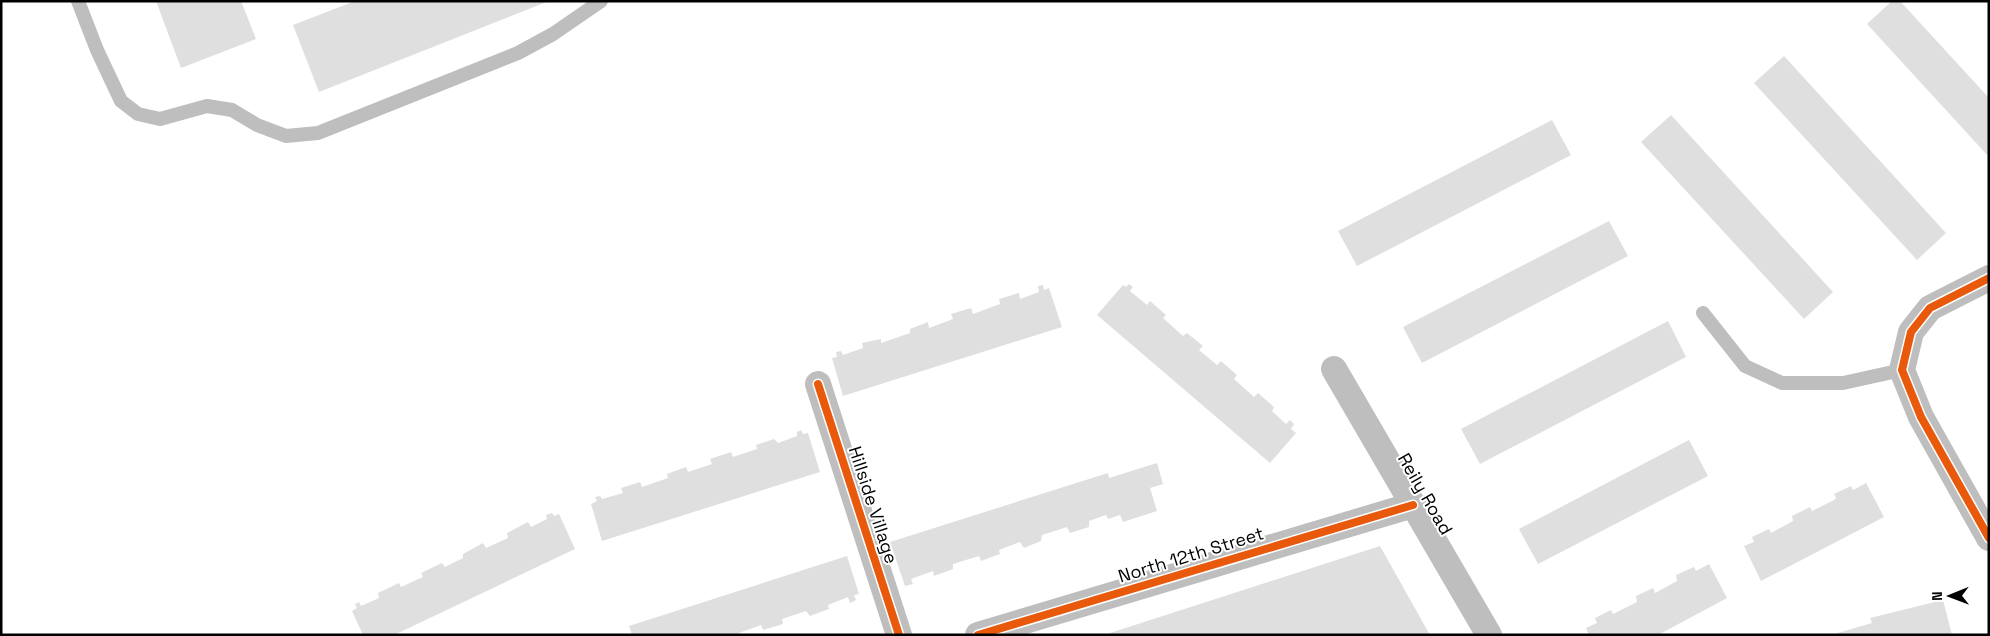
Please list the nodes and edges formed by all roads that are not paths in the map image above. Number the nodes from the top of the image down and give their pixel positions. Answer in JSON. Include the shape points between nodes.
{"nodes":[{"id":1,"x":78,"y":1,"type":"edge"},
{"id":2,"x":601,"y":1,"type":"edge"},
{"id":3,"x":1989,"y":278,"type":"edge"},
{"id":4,"x":1703,"y":313,"type":"dead end"},
{"id":5,"x":1334,"y":369,"type":"dead end"},
{"id":6,"x":1902,"y":370,"type":"junction"},
{"id":7,"x":818,"y":384,"type":"dead end"},
{"id":8,"x":1413,"y":505,"type":"junction"},
{"id":9,"x":1989,"y":538,"type":"edge"},
{"id":10,"x":898,"y":635,"type":"edge"},
{"id":11,"x":978,"y":635,"type":"edge"},
{"id":12,"x":1489,"y":635,"type":"edge"}],
"edges":[{"from":1,"to":2,"type":"lane","via":[[96,50],[121,101],[138,114],[160,119],[207,106],[232,110],[257,125],[286,136],[318,133],[518,53]]},
{"from":3,"to":6,"type":"street","via":[[1930,308],[1911,332]]},
{"from":4,"to":6,"type":"lane","via":[[1745,366],[1782,383],[1843,383]]},
{"from":5,"to":8,"type":"street","name":"Reily Road"},
{"from":6,"to":9,"type":"street","via":[[1921,417]]},
{"from":7,"to":10,"type":"street","name":"Hillside Village"},
{"from":8,"to":11,"type":"street","name":"North 12th Street"},
{"from":8,"to":12,"type":"street","name":"Reily Road"}]}
